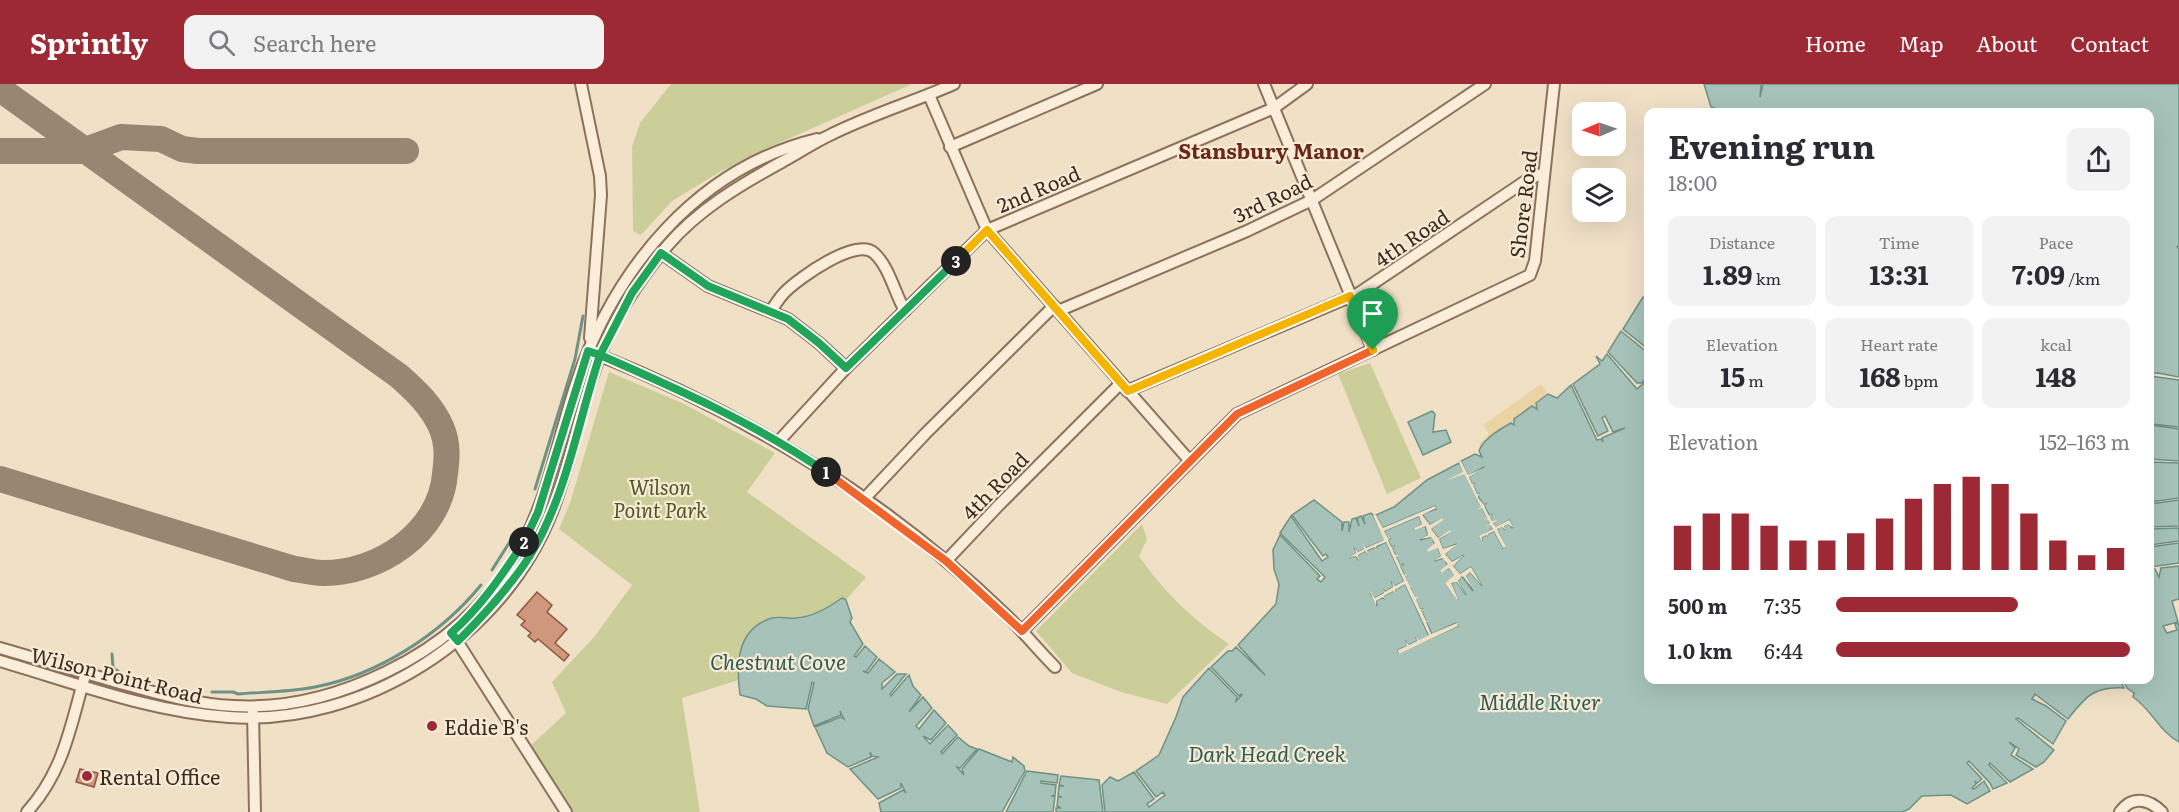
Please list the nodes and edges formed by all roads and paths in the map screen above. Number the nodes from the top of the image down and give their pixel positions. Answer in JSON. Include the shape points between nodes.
{"nodes":[{"id":1,"x":581,"y":84,"type":"edge"},
{"id":2,"x":954,"y":84,"type":"edge"},
{"id":3,"x":1097,"y":84,"type":"edge"},
{"id":4,"x":1264,"y":84,"type":"edge"},
{"id":5,"x":1307,"y":84,"type":"edge"},
{"id":6,"x":1485,"y":84,"type":"edge"},
{"id":7,"x":1554,"y":84,"type":"edge"},
{"id":8,"x":929,"y":95,"type":"junction"},
{"id":9,"x":1274,"y":108,"type":"junction"},
{"id":10,"x":829,"y":136,"type":"junction"},
{"id":11,"x":950,"y":147,"type":"junction"},
{"id":12,"x":1544,"y":173,"type":"junction"},
{"id":13,"x":1312,"y":200,"type":"junction"},
{"id":14,"x":987,"y":230,"type":"junction"},
{"id":15,"x":661,"y":253,"type":"junction"},
{"id":16,"x":1350,"y":296,"type":"junction"},
{"id":17,"x":1056,"y":308,"type":"junction"},
{"id":18,"x":771,"y":311,"type":"junction"},
{"id":19,"x":905,"y":311,"type":"junction"},
{"id":20,"x":1373,"y":350,"type":"junction"},
{"id":21,"x":588,"y":351,"type":"junction"},
{"id":22,"x":600,"y":355,"type":"junction"},
{"id":23,"x":846,"y":368,"type":"junction"},
{"id":24,"x":1124,"y":387,"type":"junction"},
{"id":25,"x":778,"y":442,"type":"junction"},
{"id":26,"x":1189,"y":460,"type":"junction"},
{"id":27,"x":864,"y":499,"type":"junction"},
{"id":28,"x":946,"y":561,"type":"junction"},
{"id":29,"x":1022,"y":631,"type":"junction"},
{"id":30,"x":454,"y":637,"type":"junction"},
{"id":31,"x":0,"y":648,"type":"edge"},
{"id":32,"x":0,"y":662,"type":"edge"},
{"id":33,"x":1055,"y":667,"type":"dead end"},
{"id":34,"x":85,"y":673,"type":"junction"},
{"id":35,"x":82,"y":685,"type":"junction"},
{"id":36,"x":253,"y":712,"type":"junction"},
{"id":37,"x":27,"y":812,"type":"edge"},
{"id":38,"x":255,"y":812,"type":"edge"},
{"id":39,"x":566,"y":812,"type":"edge"},
{"id":40,"x":2120,"y":812,"type":"edge"},
{"id":41,"x":2162,"y":812,"type":"edge"}],
"edges":[{"from":1,"to":21,"type":"street","via":[[602,195]]},
{"from":2,"to":8,"type":"street","name":"Wilson Point Road"},
{"from":3,"to":11,"type":"street"},
{"from":4,"to":9,"type":"street"},
{"from":5,"to":9,"type":"street","name":"2nd Road"},
{"from":6,"to":13,"type":"street","name":"3rd Road"},
{"from":7,"to":12,"type":"street","name":"Shore Road"},
{"from":8,"to":10,"type":"street","name":"Wilson Point Road"},
{"from":8,"to":11,"type":"street"},
{"from":9,"to":13,"type":"street"},
{"from":9,"to":14,"type":"street","name":"2nd Road"},
{"from":10,"to":15,"type":"street","name":"Wilson Point Road","via":[[724,196]]},
{"from":10,"to":21,"type":"street","name":"Wilson Point Road","via":[[767,154],[690,204],[637,263]]},
{"from":11,"to":14,"type":"street"},
{"from":12,"to":16,"type":"street","name":"4th Road","via":[[1527,180]]},
{"from":12,"to":20,"type":"street","name":"Shore Road","via":[[1530,275]]},
{"from":13,"to":16,"type":"street"},
{"from":13,"to":17,"type":"street","name":"3rd Road","via":[[1247,231]]},
{"from":14,"to":17,"type":"street"},
{"from":14,"to":19,"type":"street","name":"2nd Road"},
{"from":15,"to":18,"type":"street","via":[[708,286]]},
{"from":15,"to":22,"type":"street","name":"Wilson Point Road","via":[[632,293]]},
{"from":16,"to":20,"type":"street"},
{"from":16,"to":24,"type":"street","name":"4th Road"},
{"from":17,"to":24,"type":"street"},
{"from":17,"to":27,"type":"street","name":"3rd Road","via":[[926,433]]},
{"from":18,"to":19,"type":"street","via":[[798,281],[860,248],[868,249],[880,260]]},
{"from":18,"to":23,"type":"street","via":[[788,319]]},
{"from":19,"to":23,"type":"street","name":"2nd Road"},
{"from":20,"to":26,"type":"street","name":"Shore Road","via":[[1249,407]]},
{"from":21,"to":22,"type":"street"},
{"from":21,"to":30,"type":"street","name":"Wilson Point Road","via":[[542,501],[524,541],[495,586]]},
{"from":22,"to":25,"type":"street","via":[[686,393]]},
{"from":22,"to":30,"type":"street","name":"Wilson Point Road","via":[[542,533],[519,572]]},
{"from":23,"to":25,"type":"street","name":"2nd Road"},
{"from":24,"to":26,"type":"street"},
{"from":24,"to":28,"type":"street","name":"4th Road","via":[[1006,497]]},
{"from":25,"to":27,"type":"street"},
{"from":26,"to":29,"type":"street","name":"Shore Road"},
{"from":27,"to":28,"type":"street"},
{"from":28,"to":29,"type":"street"},
{"from":29,"to":33,"type":"street"},
{"from":30,"to":36,"type":"street","name":"Wilson Point Road","via":[[350,688]]},
{"from":30,"to":39,"type":"street"},
{"from":31,"to":34,"type":"street","name":"Wilson Point Road"},
{"from":32,"to":35,"type":"street","name":"Wilson Point Road"},
{"from":34,"to":35,"type":"street"},
{"from":34,"to":36,"type":"street","name":"Wilson Point Road","via":[[175,698]]},
{"from":35,"to":36,"type":"street","name":"Wilson Point Road","via":[[178,711],[221,717]]},
{"from":35,"to":37,"type":"street","via":[[57,770]]},
{"from":36,"to":38,"type":"street"},
{"from":40,"to":41,"type":"street","via":[[2128,803],[2138,800],[2154,804]]}]}
